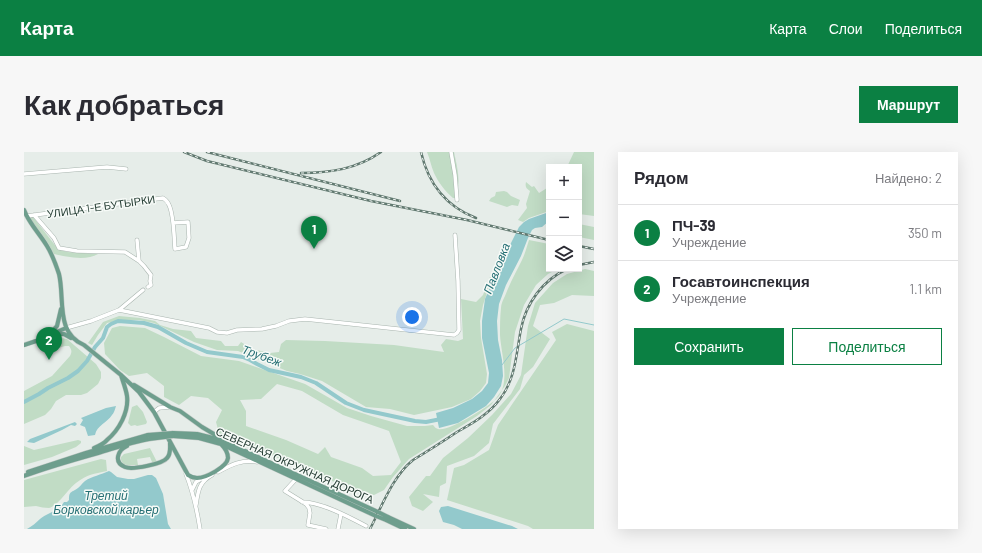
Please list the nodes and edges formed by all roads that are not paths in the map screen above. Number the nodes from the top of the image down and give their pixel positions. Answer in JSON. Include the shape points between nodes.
{"nodes":[{"id":1,"x":451,"y":152,"type":"edge"},
{"id":2,"x":126,"y":169,"type":"dead end"},
{"id":3,"x":24,"y":174,"type":"edge"},
{"id":4,"x":457,"y":200,"type":"dead end"},
{"id":5,"x":24,"y":210,"type":"edge"},
{"id":6,"x":34,"y":215,"type":"junction"},
{"id":7,"x":26,"y":216,"type":"junction"},
{"id":8,"x":173,"y":223,"type":"junction"},
{"id":9,"x":455,"y":235,"type":"dead end"},
{"id":10,"x":137,"y":240,"type":"dead end"},
{"id":11,"x":139,"y":261,"type":"junction"},
{"id":12,"x":148,"y":287,"type":"dead end"},
{"id":13,"x":142,"y":291,"type":"dead end"},
{"id":14,"x":62,"y":305,"type":"junction"},
{"id":15,"x":119,"y":310,"type":"junction"},
{"id":16,"x":66,"y":328,"type":"junction"},
{"id":17,"x":50,"y":336,"type":"junction"},
{"id":18,"x":77,"y":342,"type":"junction"},
{"id":19,"x":24,"y":345,"type":"edge"},
{"id":20,"x":121,"y":375,"type":"junction"},
{"id":21,"x":130,"y":383,"type":"junction"},
{"id":22,"x":170,"y":407,"type":"junction"},
{"id":23,"x":154,"y":412,"type":"junction"},
{"id":24,"x":173,"y":435,"type":"junction"},
{"id":25,"x":148,"y":437,"type":"junction"},
{"id":26,"x":138,"y":441,"type":"junction"},
{"id":27,"x":170,"y":443,"type":"junction"},
{"id":28,"x":221,"y":444,"type":"junction"},
{"id":29,"x":229,"y":444,"type":"junction"},
{"id":30,"x":86,"y":453,"type":"junction"},
{"id":31,"x":265,"y":464,"type":"junction"},
{"id":32,"x":186,"y":472,"type":"junction"},
{"id":33,"x":24,"y":475,"type":"edge"},
{"id":34,"x":206,"y":476,"type":"junction"},
{"id":35,"x":296,"y":479,"type":"junction"},
{"id":36,"x":192,"y":490,"type":"junction"},
{"id":37,"x":301,"y":502,"type":"junction"},
{"id":38,"x":196,"y":505,"type":"junction"},
{"id":39,"x":341,"y":514,"type":"junction"},
{"id":40,"x":377,"y":514,"type":"junction"},
{"id":41,"x":387,"y":518,"type":"junction"},
{"id":42,"x":366,"y":526,"type":"dead end"},
{"id":43,"x":200,"y":529,"type":"edge"},
{"id":44,"x":326,"y":529,"type":"edge"},
{"id":45,"x":338,"y":529,"type":"edge"},
{"id":46,"x":406,"y":529,"type":"edge"},
{"id":47,"x":414,"y":529,"type":"edge"}],
"edges":[{"from":1,"to":4,"type":"street"},
{"from":2,"to":3,"type":"street","via":[[106,167]]},
{"from":5,"to":7,"type":"main road"},
{"from":6,"to":7,"type":"street","name":"УЛИЦА 1-Е БУТЫРКИ"},
{"from":6,"to":8,"type":"street","name":"УЛИЦА 1-Е БУТЫРКИ","via":[[163,198],[170,206]]},
{"from":6,"to":11,"type":"street","via":[[54,238],[58,248],[125,252]]},
{"from":7,"to":14,"type":"main road","via":[[46,246],[57,270]]},
{"from":8,"to":8,"type":"street","name":"УЛИЦА 1-Е БУТЫРКИ","via":[[176,250],[186,247],[190,238],[188,222]]},
{"from":9,"to":15,"type":"street","via":[[459,330],[454,334],[305,318],[289,320],[262,329],[227,333]]},
{"from":10,"to":11,"type":"street"},
{"from":11,"to":12,"type":"street","via":[[151,275],[151,285]]},
{"from":13,"to":15,"type":"street"},
{"from":14,"to":16,"type":"main road"},
{"from":14,"to":17,"type":"main road","via":[[57,326]]},
{"from":15,"to":16,"type":"street"},
{"from":16,"to":17,"type":"main road"},
{"from":16,"to":18,"type":"main road"},
{"from":17,"to":18,"type":"main road","via":[[64,334]]},
{"from":17,"to":19,"type":"main road"},
{"from":18,"to":20,"type":"main road"},
{"from":20,"to":21,"type":"main road"},
{"from":20,"to":30,"type":"main road","via":[[127,397],[122,421],[108,440]]},
{"from":21,"to":22,"type":"main road"},
{"from":21,"to":23,"type":"main road"},
{"from":22,"to":23,"type":"street","via":[[159,408]]},
{"from":22,"to":29,"type":"main road"},
{"from":23,"to":27,"type":"main road"},
{"from":24,"to":25,"type":"main road","name":"СЕВЕРНАЯ ОКРУЖНАЯ ДОРОГА","bridge":true},
{"from":24,"to":28,"type":"main road","name":"СЕВЕРНАЯ ОКРУЖНАЯ ДОРОГА"},
{"from":24,"to":29,"type":"main road","name":"СЕВЕРНАЯ ОКРУЖНАЯ ДОРОГА","via":[[187,433]]},
{"from":25,"to":26,"type":"main road"},
{"from":25,"to":30,"type":"main road","name":"СЕВЕРНАЯ ОКРУЖНАЯ ДОРОГА"},
{"from":26,"to":27,"type":"main road","via":[[119,452],[118,460],[127,468],[163,462],[170,454]]},
{"from":26,"to":33,"type":"main road"},
{"from":27,"to":32,"type":"main road"},
{"from":28,"to":31,"type":"main road","name":"СЕВЕРНАЯ ОКРУЖНАЯ ДОРОГА"},
{"from":28,"to":34,"type":"main road","via":[[228,457],[227,461],[222,468]]},
{"from":29,"to":40,"type":"main road","name":"СЕВЕРНАЯ ОКРУЖНАЯ ДОРОГА"},
{"from":30,"to":33,"type":"main road","name":"СЕВЕРНАЯ ОКРУЖНАЯ ДОРОГА"},
{"from":31,"to":35,"type":"main road","name":"СЕВЕРНАЯ ОКРУЖНАЯ ДОРОГА"},
{"from":31,"to":38,"type":"street","via":[[253,461],[240,462],[210,476],[201,484]]},
{"from":32,"to":34,"type":"main road","via":[[197,478]]},
{"from":32,"to":36,"type":"street"},
{"from":34,"to":36,"type":"street","via":[[196,482]]},
{"from":35,"to":37,"type":"street","via":[[286,491]]},
{"from":35,"to":40,"type":"main road","name":"СЕВЕРНАЯ ОКРУЖНАЯ ДОРОГА"},
{"from":36,"to":38,"type":"street"},
{"from":37,"to":39,"type":"street","via":[[311,502]]},
{"from":37,"to":44,"type":"street","via":[[310,510],[308,525]]},
{"from":38,"to":43,"type":"street"},
{"from":39,"to":42,"type":"street"},
{"from":39,"to":45,"type":"street"},
{"from":40,"to":41,"type":"main road","name":"СЕВЕРНАЯ ОКРУЖНАЯ ДОРОГА","bridge":true},
{"from":41,"to":46,"type":"main road","name":"СЕВЕРНАЯ ОКРУЖНАЯ ДОРОГА"},
{"from":41,"to":47,"type":"main road","name":"СЕВЕРНАЯ ОКРУЖНАЯ ДОРОГА"}]}
